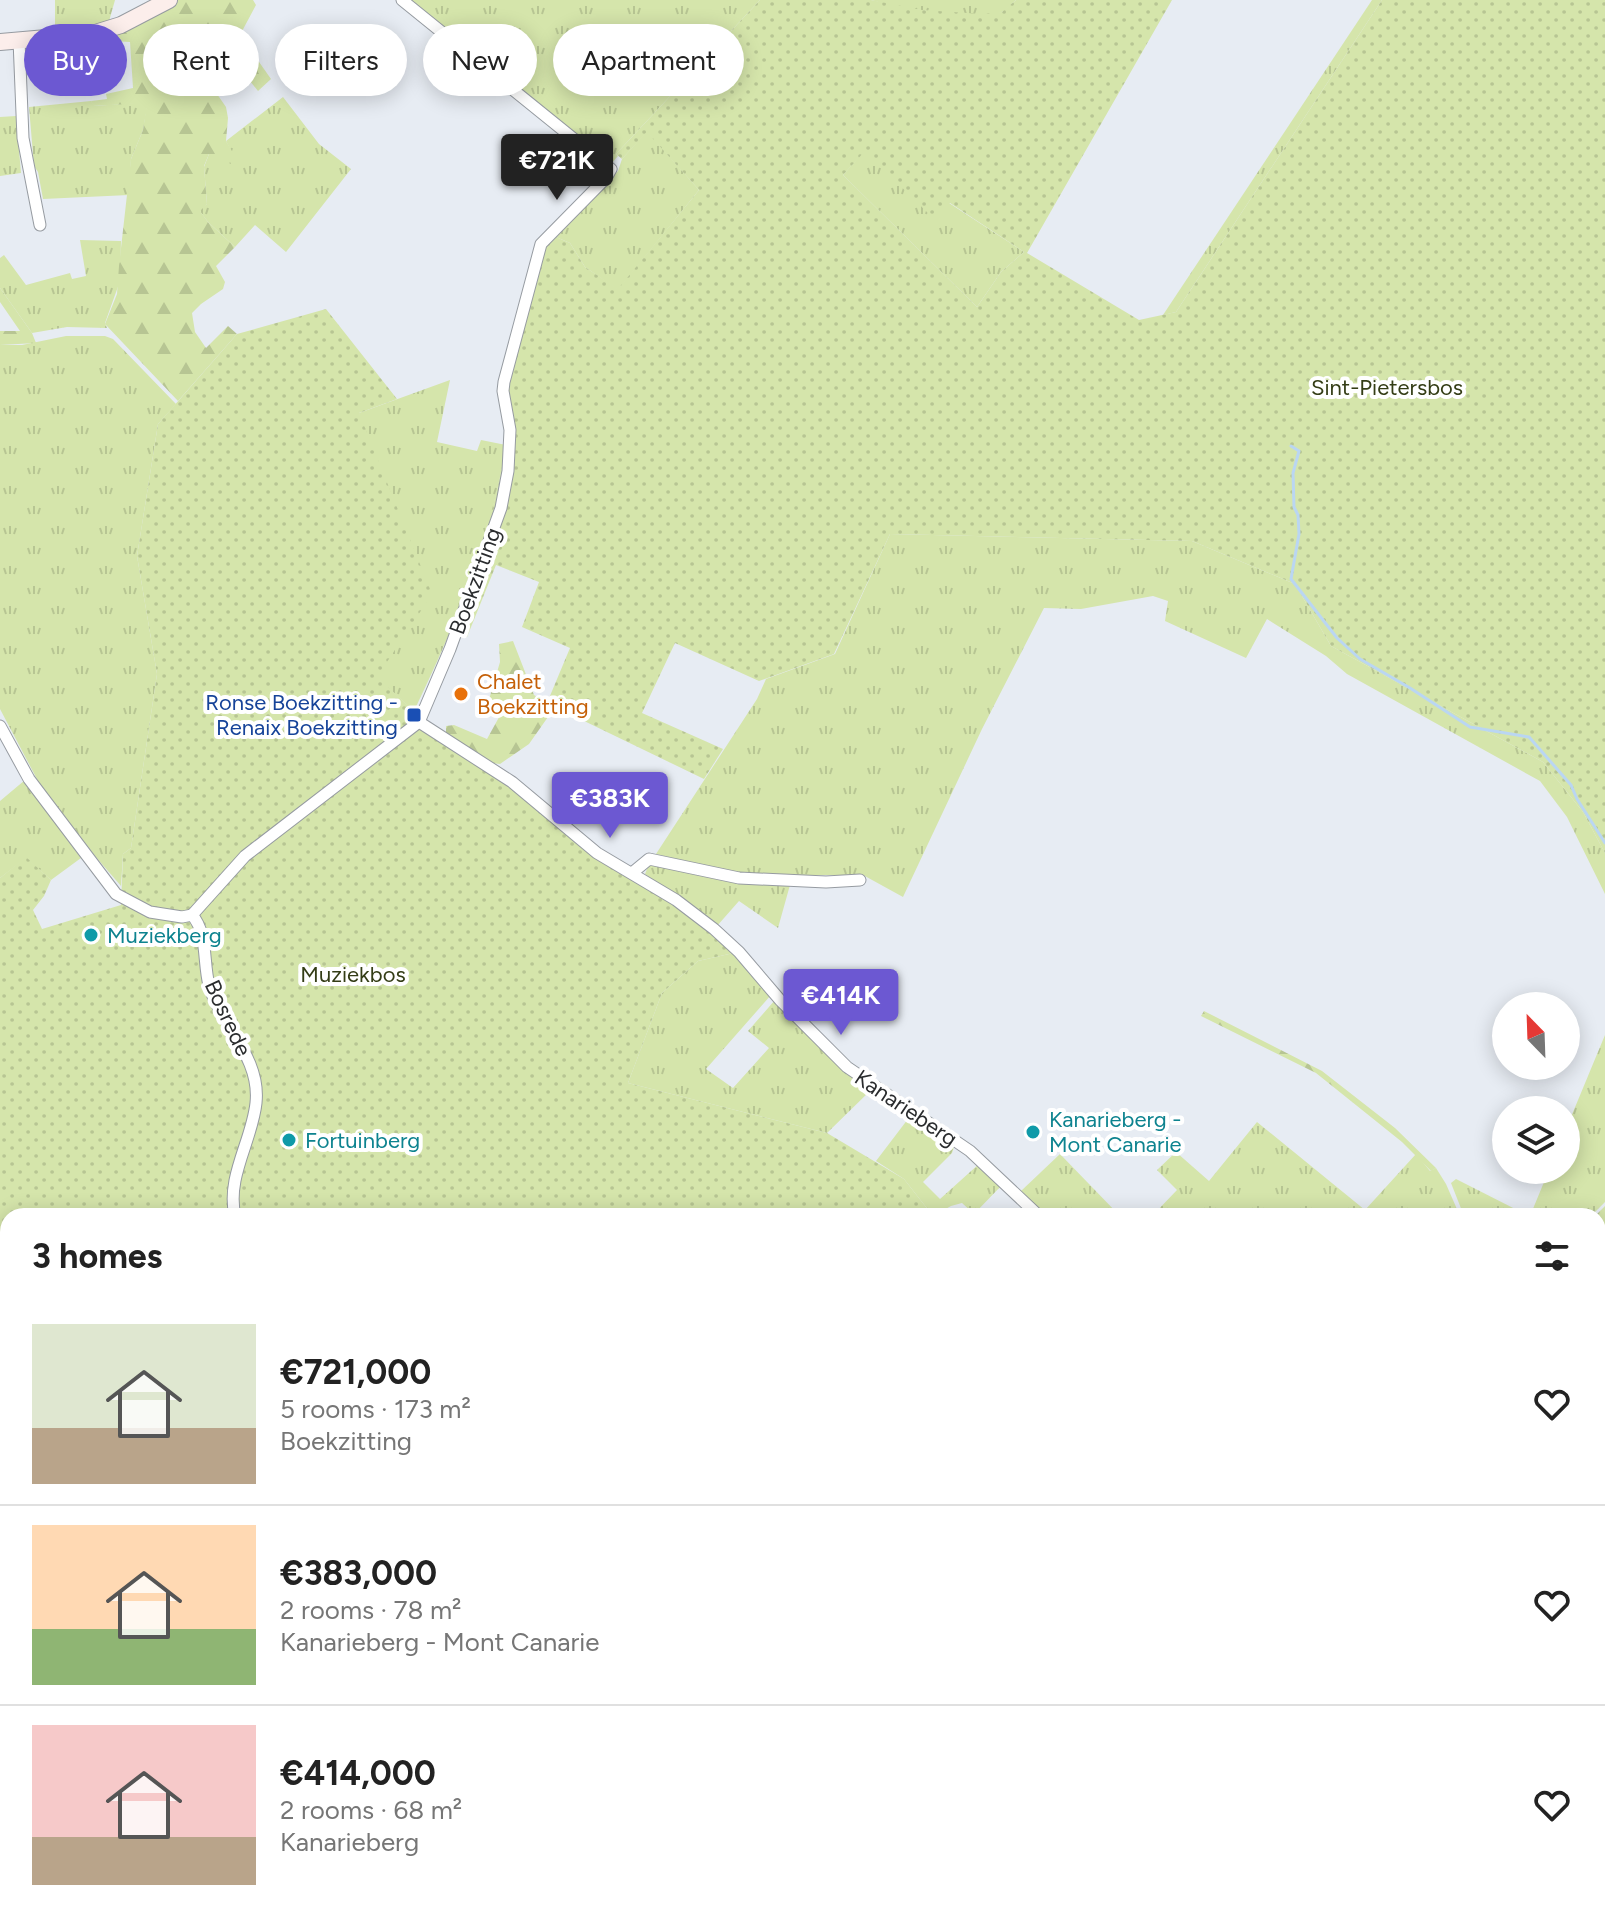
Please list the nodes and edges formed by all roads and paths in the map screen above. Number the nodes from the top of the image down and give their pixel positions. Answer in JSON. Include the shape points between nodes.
{"nodes":[{"id":1,"x":169,"y":0,"type":"edge"},
{"id":2,"x":402,"y":0,"type":"edge"},
{"id":3,"x":19,"y":40,"type":"junction"},
{"id":4,"x":0,"y":42,"type":"edge"},
{"id":5,"x":40,"y":225,"type":"dead end"},
{"id":6,"x":419,"y":722,"type":"junction"},
{"id":7,"x":0,"y":726,"type":"edge"},
{"id":8,"x":632,"y":873,"type":"junction"},
{"id":9,"x":860,"y":880,"type":"dead end"},
{"id":10,"x":192,"y":915,"type":"junction"},
{"id":11,"x":235,"y":1208,"type":"edge"},
{"id":12,"x":1031,"y":1208,"type":"edge"}],
"edges":[{"from":1,"to":3,"type":"main road","via":[[92,34]]},
{"from":2,"to":6,"type":"street","name":"Boekzitting","via":[[611,169],[541,244],[504,382],[510,430],[501,508]]},
{"from":3,"to":4,"type":"main road"},
{"from":3,"to":5,"type":"street","via":[[23,138]]},
{"from":6,"to":8,"type":"street","via":[[512,782],[597,853]]},
{"from":6,"to":10,"type":"street","name":"Boekzitting","via":[[261,842]]},
{"from":7,"to":10,"type":"street","via":[[29,779],[116,894],[150,912]]},
{"from":8,"to":9,"type":"street","via":[[649,859],[739,878]]},
{"from":8,"to":12,"type":"street","name":"Kanarieberg","via":[[714,929],[847,1067],[970,1151]]},
{"from":10,"to":11,"type":"street","name":"Bosrede","via":[[200,924],[213,996],[245,1051],[256,1086],[253,1121],[234,1183]]}]}
